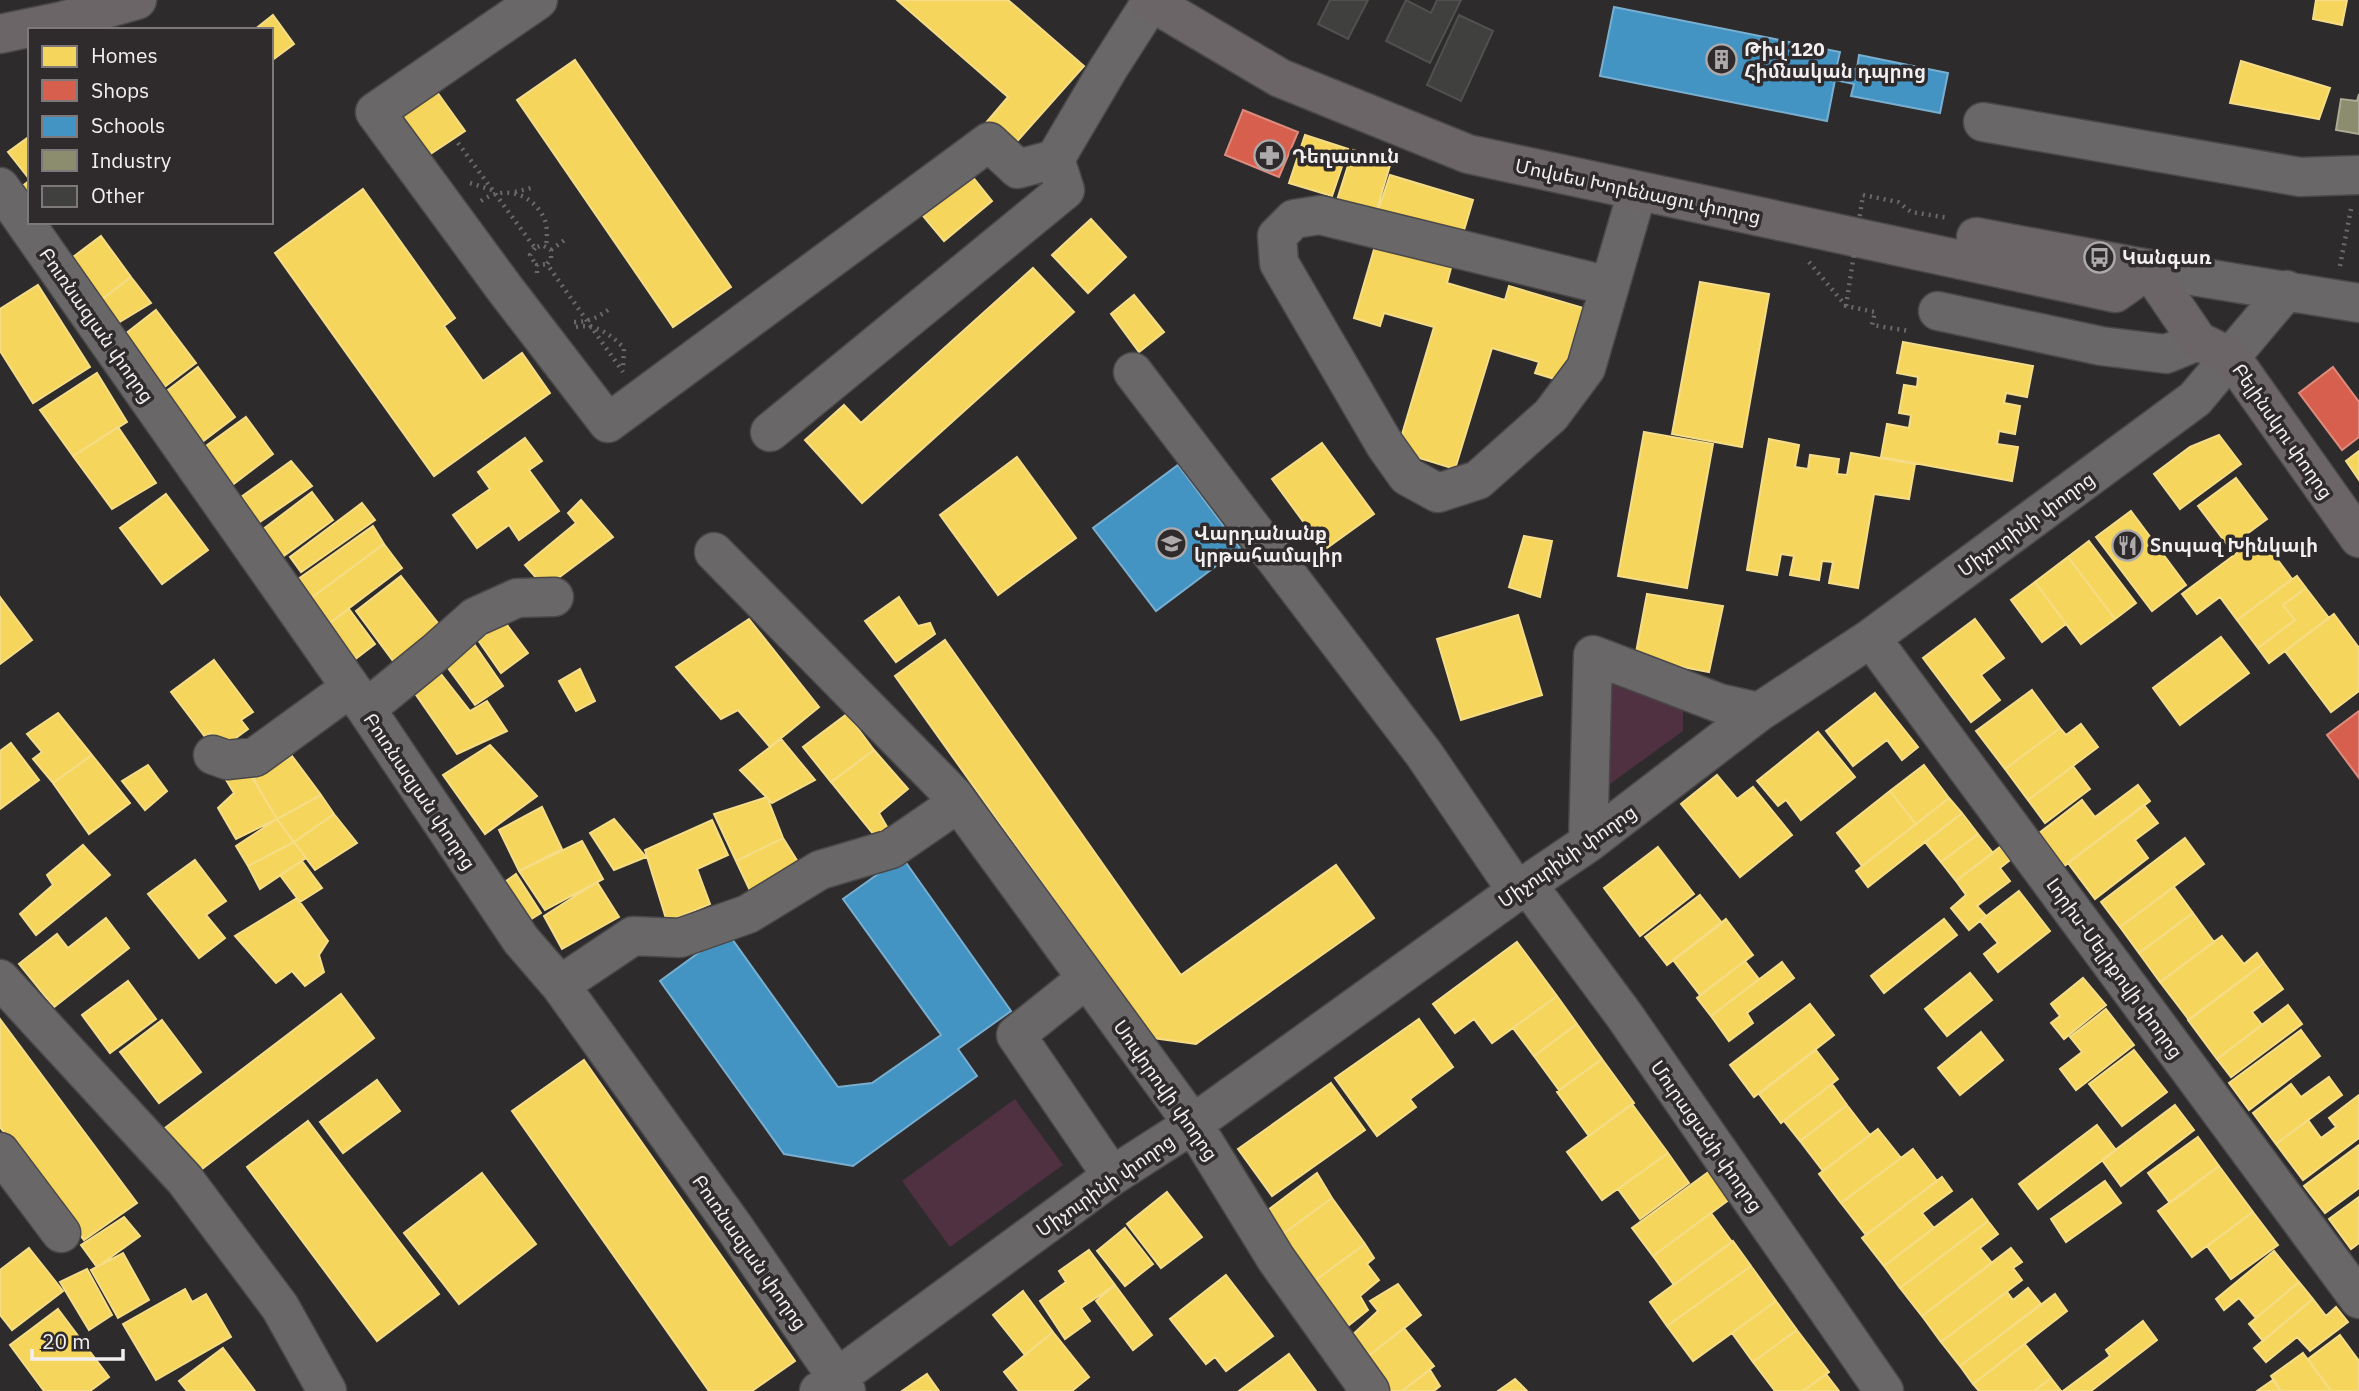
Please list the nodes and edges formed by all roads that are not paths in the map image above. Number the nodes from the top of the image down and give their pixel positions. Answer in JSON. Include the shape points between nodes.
{"nodes":[{"id":1,"x":96,"y":0,"type":"edge"},
{"id":2,"x":136,"y":0,"type":"edge"},
{"id":3,"x":538,"y":0,"type":"edge"},
{"id":4,"x":1193,"y":0,"type":"edge"},
{"id":5,"x":1149,"y":1,"type":"edge"},
{"id":6,"x":62,"y":21,"type":"junction"},
{"id":7,"x":28,"y":28,"type":"edge"},
{"id":8,"x":29,"y":28,"type":"edge"},
{"id":9,"x":0,"y":34,"type":"edge"},
{"id":10,"x":1983,"y":122,"type":"dead end"},
{"id":11,"x":1055,"y":159,"type":"junction"},
{"id":12,"x":0,"y":187,"type":"edge"},
{"id":13,"x":1636,"y":191,"type":"junction"},
{"id":14,"x":2355,"y":191,"type":"edge"},
{"id":15,"x":2150,"y":269,"type":"junction"},
{"id":16,"x":1609,"y":286,"type":"junction"},
{"id":17,"x":2287,"y":290,"type":"junction"},
{"id":18,"x":2349,"y":290,"type":"edge"},
{"id":19,"x":1925,"y":321,"type":"road end"},
{"id":20,"x":2214,"y":349,"type":"junction"},
{"id":21,"x":1133,"y":372,"type":"dead end"},
{"id":22,"x":770,"y":432,"type":"dead end"},
{"id":23,"x":2359,"y":538,"type":"edge"},
{"id":24,"x":714,"y":552,"type":"dead end"},
{"id":25,"x":554,"y":597,"type":"dead end"},
{"id":26,"x":1871,"y":638,"type":"junction"},
{"id":27,"x":358,"y":699,"type":"junction"},
{"id":28,"x":1759,"y":712,"type":"junction"},
{"id":29,"x":213,"y":755,"type":"dead end"},
{"id":30,"x":955,"y":799,"type":"junction"},
{"id":31,"x":1588,"y":843,"type":"junction"},
{"id":32,"x":1522,"y":887,"type":"junction"},
{"id":33,"x":0,"y":979,"type":"edge"},
{"id":34,"x":1086,"y":979,"type":"junction"},
{"id":35,"x":560,"y":985,"type":"junction"},
{"id":36,"x":1193,"y":1124,"type":"junction"},
{"id":37,"x":0,"y":1152,"type":"edge"},
{"id":38,"x":1112,"y":1176,"type":"junction"},
{"id":39,"x":61,"y":1233,"type":"dead end"},
{"id":40,"x":2359,"y":1299,"type":"edge"},
{"id":41,"x":834,"y":1387,"type":"edge"},
{"id":42,"x":327,"y":1391,"type":"edge"},
{"id":43,"x":1370,"y":1391,"type":"edge"},
{"id":44,"x":1884,"y":1391,"type":"edge"}],
"edges":[{"from":1,"to":6,"type":"main road"},
{"from":2,"to":6,"type":"main road"},
{"from":3,"to":11,"type":"street","via":[[376,113],[608,423],[989,142],[1018,169]]},
{"from":4,"to":15,"type":"main road","name":"Մովսես Խորենացու փողոց","via":[[1301,66],[1477,136],[1635,176]]},
{"from":5,"to":11,"type":"street"},
{"from":5,"to":13,"type":"main road","name":"Մովսես Խորենացու փողոց","via":[[1280,78],[1468,154]]},
{"from":6,"to":8,"type":"main road"},
{"from":7,"to":9,"type":"main road"},
{"from":10,"to":14,"type":"street","via":[[2300,177]]},
{"from":11,"to":22,"type":"street","via":[[1065,190]]},
{"from":12,"to":27,"type":"street","name":"Բուռնազյան փողոց"},
{"from":13,"to":15,"type":"main road","name":"Մովսես Խորենացու փողոց","via":[[2115,293]]},
{"from":13,"to":16,"type":"street"},
{"from":15,"to":17,"type":"street","name":"Մովսես Խորենացու փողոց"},
{"from":15,"to":20,"type":"main road","name":"Բելինսկու փողոց"},
{"from":16,"to":16,"type":"street","via":[[1586,368],[1551,415],[1478,480],[1438,493],[1407,477],[1385,445],[1279,263],[1278,236],[1294,219],[1320,215]]},
{"from":17,"to":18,"type":"street","name":"Մովսես Խորենացու փողոց"},
{"from":17,"to":20,"type":"street","name":"Միչուրինի փողոց"},
{"from":19,"to":20,"type":"street","via":[[2166,354]]},
{"from":20,"to":23,"type":"main road","name":"Բելինսկու փողոց"},
{"from":20,"to":26,"type":"street","name":"Միչուրինի փողոց","via":[[2195,399]]},
{"from":21,"to":32,"type":"street","name":"Մուրացանի փողոց"},
{"from":24,"to":30,"type":"street","name":"Սուվորովի փողոց"},
{"from":25,"to":27,"type":"street","via":[[517,598],[475,617],[436,652]]},
{"from":26,"to":28,"type":"street","name":"Միչուրինի փողոց"},
{"from":26,"to":40,"type":"street","name":"Լորիս-Մելիքովի փողոց"},
{"from":27,"to":29,"type":"street","via":[[255,757],[227,760]]},
{"from":27,"to":35,"type":"street","name":"Բուռնազյան փողոց","via":[[521,940]]},
{"from":28,"to":31,"type":"street","name":"Միչուրինի փողոց"},
{"from":28,"to":31,"type":"street","via":[[1719,703],[1593,655]]},
{"from":30,"to":34,"type":"street","name":"Սուվորովի փողոց"},
{"from":30,"to":35,"type":"street","via":[[891,849],[820,870],[748,914],[680,938],[633,936]]},
{"from":31,"to":32,"type":"street","name":"Միչուրինի փողոց"},
{"from":32,"to":36,"type":"street","name":"Միչուրինի փողոց"},
{"from":32,"to":44,"type":"street","name":"Մուրացանի փողոց","via":[[1624,1016]]},
{"from":33,"to":42,"type":"street","via":[[185,1180],[280,1307]]},
{"from":34,"to":36,"type":"street","name":"Սուվորովի փողոց"},
{"from":34,"to":38,"type":"street","via":[[1016,1035]]},
{"from":35,"to":41,"type":"street","name":"Բուռնազյան փողոց","via":[[734,1227]]},
{"from":36,"to":38,"type":"street","name":"Միչուրինի փողոց"},
{"from":36,"to":43,"type":"street","name":"Սուվորովի փողոց","via":[[1276,1259]]},
{"from":37,"to":39,"type":"street"},
{"from":38,"to":41,"type":"street","name":"Միչուրինի փողոց"}]}
